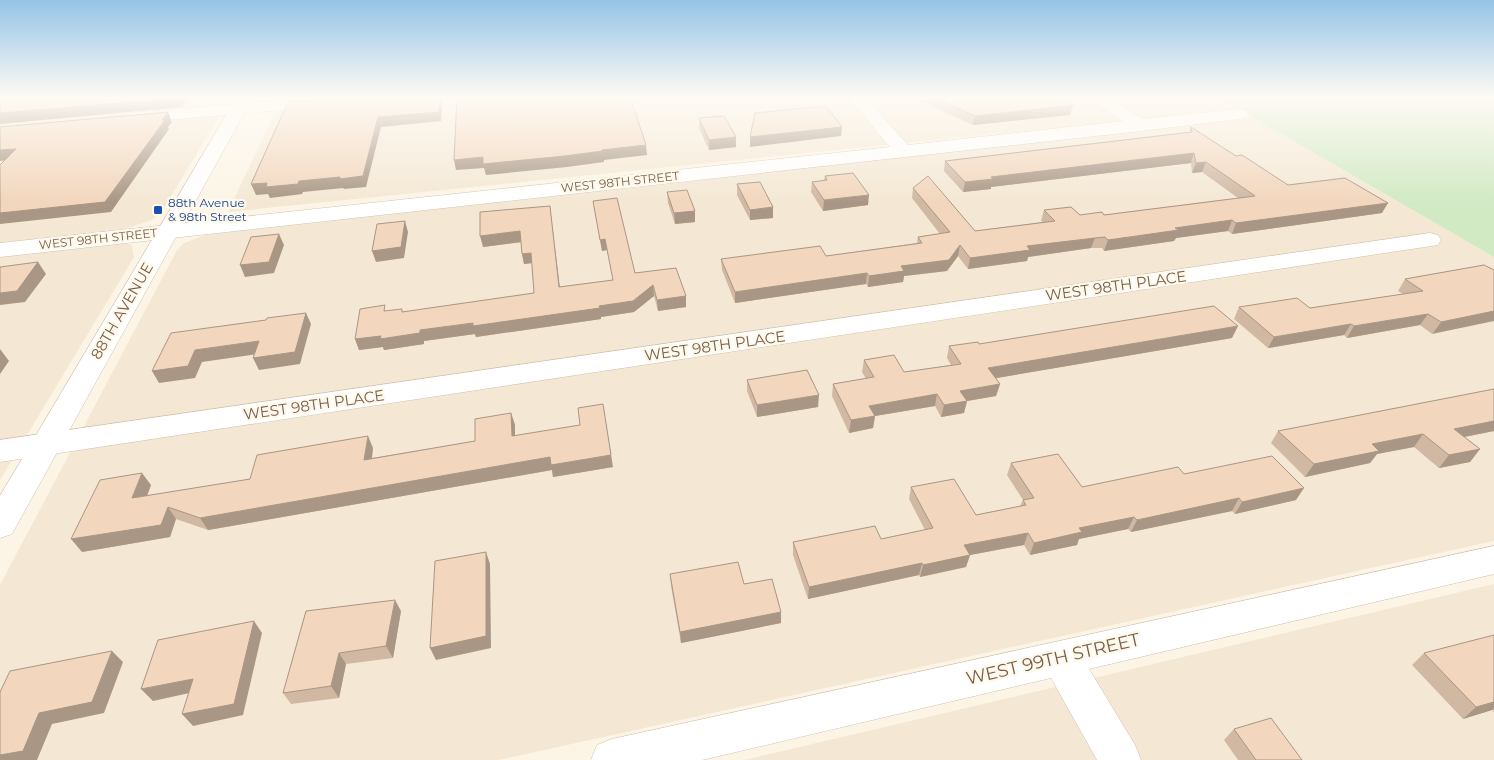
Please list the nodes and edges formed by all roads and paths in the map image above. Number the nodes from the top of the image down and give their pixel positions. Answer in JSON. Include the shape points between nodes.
{"nodes":[{"id":1,"x":224,"y":132,"type":"edge"},
{"id":2,"x":887,"y":132,"type":"edge"},
{"id":3,"x":1082,"y":132,"type":"edge"},
{"id":4,"x":904,"y":152,"type":"junction"},
{"id":5,"x":168,"y":231,"type":"junction"},
{"id":6,"x":1430,"y":240,"type":"dead end"},
{"id":7,"x":0,"y":250,"type":"edge"},
{"id":8,"x":46,"y":445,"type":"junction"},
{"id":9,"x":0,"y":451,"type":"edge"},
{"id":10,"x":0,"y":525,"type":"edge"},
{"id":11,"x":1494,"y":560,"type":"edge"},
{"id":12,"x":1060,"y":657,"type":"junction"},
{"id":13,"x":612,"y":760,"type":"edge"},
{"id":14,"x":1120,"y":760,"type":"edge"}],
"edges":[{"from":1,"to":5,"type":"street","name":"88TH AVENUE"},
{"from":2,"to":4,"type":"street"},
{"from":3,"to":4,"type":"street","name":"WEST 98TH STREET"},
{"from":4,"to":5,"type":"street","name":"WEST 98TH STREET"},
{"from":5,"to":7,"type":"street","name":"WEST 98TH STREET"},
{"from":5,"to":8,"type":"street","name":"88TH AVENUE"},
{"from":6,"to":8,"type":"street","name":"WEST 98TH PLACE"},
{"from":8,"to":9,"type":"street","name":"WEST 98TH PLACE"},
{"from":8,"to":10,"type":"street","name":"88TH AVENUE"},
{"from":11,"to":12,"type":"street","name":"WEST 99TH STREET"},
{"from":12,"to":13,"type":"street","name":"WEST 99TH STREET"},
{"from":12,"to":14,"type":"street"}]}
